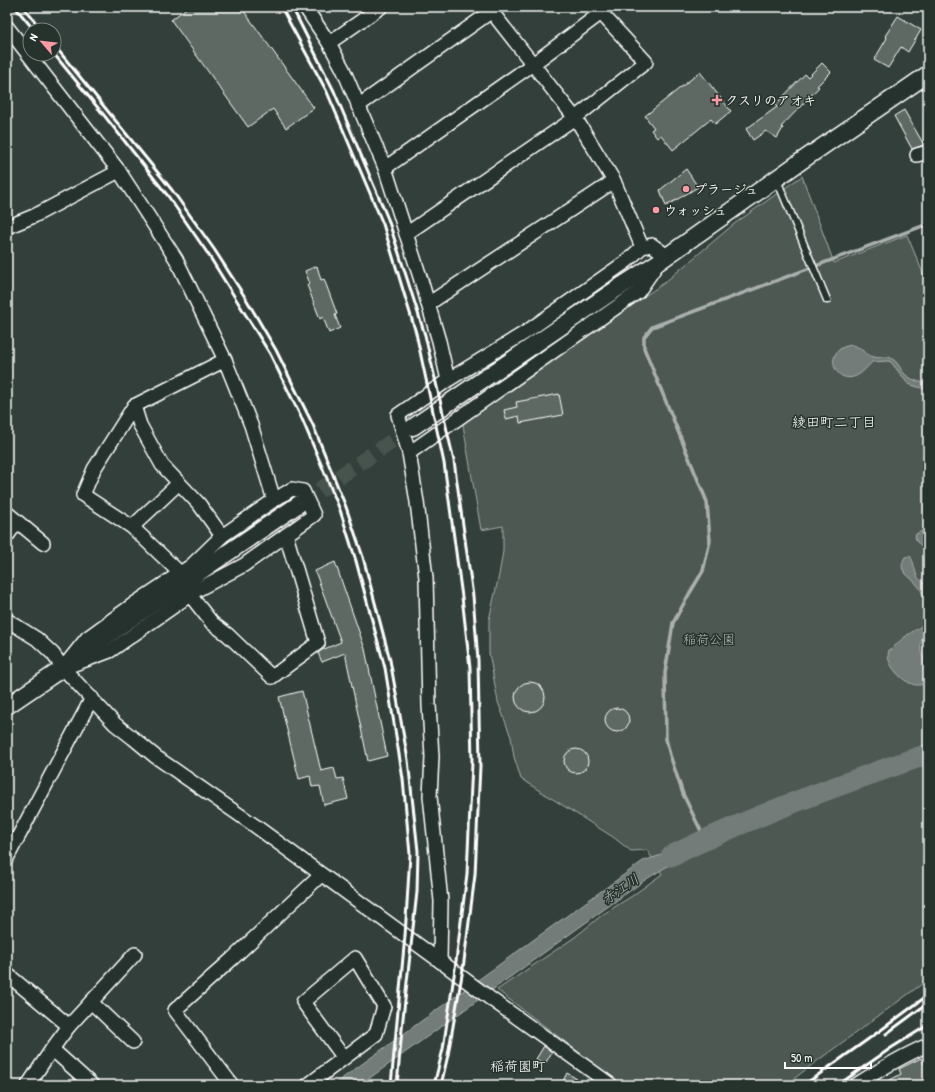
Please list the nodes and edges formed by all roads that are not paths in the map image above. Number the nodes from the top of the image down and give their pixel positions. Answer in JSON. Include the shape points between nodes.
{"nodes":[{"id":1,"x":305,"y":7,"type":"edge"},
{"id":2,"x":381,"y":7,"type":"edge"},
{"id":3,"x":490,"y":9,"type":"edge"},
{"id":4,"x":7,"y":27,"type":"edge"},
{"id":5,"x":329,"y":43,"type":"junction"},
{"id":6,"x":533,"y":64,"type":"junction"},
{"id":7,"x":928,"y":74,"type":"edge"},
{"id":8,"x":358,"y":106,"type":"junction"},
{"id":9,"x":575,"y":118,"type":"junction"},
{"id":10,"x":385,"y":168,"type":"junction"},
{"id":11,"x":119,"y":171,"type":"junction"},
{"id":12,"x":776,"y":179,"type":"junction"},
{"id":13,"x":614,"y":181,"type":"junction"},
{"id":14,"x":7,"y":227,"type":"edge"},
{"id":15,"x":406,"y":234,"type":"junction"},
{"id":16,"x":642,"y":247,"type":"junction"},
{"id":17,"x":663,"y":258,"type":"junction"},
{"id":18,"x":827,"y":300,"type":"dead end"},
{"id":19,"x":428,"y":304,"type":"junction"},
{"id":20,"x":225,"y":360,"type":"junction"},
{"id":21,"x":448,"y":380,"type":"junction"},
{"id":22,"x":134,"y":406,"type":"junction"},
{"id":23,"x":413,"y":427,"type":"tunnel mouth"},
{"id":24,"x":409,"y":453,"type":"junction"},
{"id":25,"x":179,"y":483,"type":"junction"},
{"id":26,"x":274,"y":500,"type":"junction"},
{"id":27,"x":299,"y":504,"type":"tunnel mouth"},
{"id":28,"x":7,"y":513,"type":"edge"},
{"id":29,"x":18,"y":522,"type":"junction"},
{"id":30,"x":132,"y":527,"type":"junction"},
{"id":31,"x":286,"y":535,"type":"junction"},
{"id":32,"x":7,"y":536,"type":"edge"},
{"id":33,"x":222,"y":536,"type":"junction"},
{"id":34,"x":43,"y":543,"type":"dead end"},
{"id":35,"x":180,"y":573,"type":"junction"},
{"id":36,"x":190,"y":595,"type":"junction"},
{"id":37,"x":7,"y":620,"type":"edge"},
{"id":38,"x":63,"y":668,"type":"junction"},
{"id":39,"x":92,"y":698,"type":"junction"},
{"id":40,"x":7,"y":706,"type":"edge"},
{"id":41,"x":7,"y":858,"type":"edge"},
{"id":42,"x":321,"y":875,"type":"junction"},
{"id":43,"x":135,"y":954,"type":"dead end"},
{"id":44,"x":440,"y":961,"type":"junction"},
{"id":45,"x":7,"y":974,"type":"edge"},
{"id":46,"x":91,"y":1002,"type":"junction"},
{"id":47,"x":69,"y":1026,"type":"junction"},
{"id":48,"x":133,"y":1042,"type":"dead end"},
{"id":49,"x":928,"y":1045,"type":"edge"},
{"id":50,"x":52,"y":1049,"type":"junction"},
{"id":51,"x":344,"y":1058,"type":"junction"},
{"id":52,"x":28,"y":1085,"type":"edge"},
{"id":53,"x":92,"y":1085,"type":"edge"},
{"id":54,"x":232,"y":1085,"type":"edge"},
{"id":55,"x":308,"y":1085,"type":"edge"},
{"id":56,"x":611,"y":1085,"type":"edge"},
{"id":57,"x":856,"y":1085,"type":"edge"}],
"edges":[{"from":1,"to":5,"type":"street"},
{"from":2,"to":5,"type":"street"},
{"from":3,"to":6,"type":"street"},
{"from":3,"to":8,"type":"street"},
{"from":4,"to":11,"type":"street"},
{"from":5,"to":8,"type":"street"},
{"from":6,"to":9,"type":"street"},
{"from":6,"to":9,"type":"street","via":[[601,13],[646,62]]},
{"from":6,"to":10,"type":"street"},
{"from":7,"to":12,"type":"street"},
{"from":8,"to":10,"type":"street"},
{"from":9,"to":13,"type":"street"},
{"from":9,"to":15,"type":"street"},
{"from":10,"to":15,"type":"street"},
{"from":11,"to":14,"type":"street","via":[[34,216]]},
{"from":11,"to":20,"type":"street","via":[[176,259]]},
{"from":12,"to":17,"type":"street"},
{"from":12,"to":18,"type":"lane"},
{"from":13,"to":16,"type":"street"},
{"from":13,"to":19,"type":"street"},
{"from":15,"to":19,"type":"street"},
{"from":16,"to":17,"type":"street","via":[[652,245]]},
{"from":16,"to":21,"type":"street","via":[[627,262],[526,332]]},
{"from":17,"to":23,"type":"street"},
{"from":17,"to":24,"type":"street","via":[[638,292]]},
{"from":19,"to":21,"type":"street"},
{"from":20,"to":22,"type":"street"},
{"from":20,"to":26,"type":"street","via":[[251,425]]},
{"from":21,"to":24,"type":"street","via":[[398,415]]},
{"from":22,"to":25,"type":"street","via":[[140,426],[162,465]]},
{"from":22,"to":30,"type":"street","via":[[94,469],[83,495]]},
{"from":24,"to":44,"type":"street","via":[[426,578],[432,757],[430,796],[441,901]]},
{"from":25,"to":30,"type":"street"},
{"from":25,"to":33,"type":"street","via":[[199,504]]},
{"from":26,"to":31,"type":"street","via":[[292,489],[303,491],[314,515]]},
{"from":26,"to":33,"type":"street"},
{"from":27,"to":38,"type":"street"},
{"from":28,"to":29,"type":"street"},
{"from":29,"to":32,"type":"street"},
{"from":29,"to":34,"type":"street"},
{"from":30,"to":35,"type":"street"},
{"from":31,"to":36,"type":"street","via":[[244,565]]},
{"from":31,"to":36,"type":"street","via":[[318,643],[272,677],[212,622]]},
{"from":33,"to":35,"type":"street","via":[[191,566]]},
{"from":35,"to":38,"type":"street","via":[[87,638]]},
{"from":36,"to":38,"type":"street","via":[[110,651]]},
{"from":37,"to":38,"type":"street","via":[[37,639]]},
{"from":38,"to":39,"type":"street"},
{"from":38,"to":40,"type":"street"},
{"from":39,"to":41,"type":"street"},
{"from":39,"to":42,"type":"street","via":[[115,724],[156,757]]},
{"from":42,"to":44,"type":"street"},
{"from":42,"to":54,"type":"street","via":[[175,1010]]},
{"from":43,"to":46,"type":"street"},
{"from":44,"to":56,"type":"street"},
{"from":45,"to":47,"type":"street"},
{"from":46,"to":47,"type":"street"},
{"from":46,"to":48,"type":"street"},
{"from":47,"to":50,"type":"street"},
{"from":49,"to":57,"type":"street","via":[[885,1066]]},
{"from":50,"to":52,"type":"street"},
{"from":50,"to":53,"type":"street"},
{"from":51,"to":51,"type":"street","via":[[303,1002],[355,958],[384,1006],[376,1034]]},
{"from":51,"to":55,"type":"street"}]}
